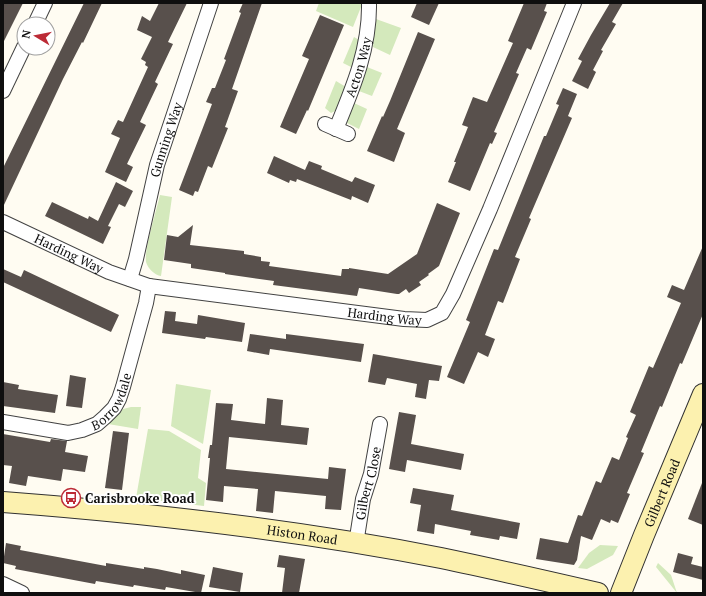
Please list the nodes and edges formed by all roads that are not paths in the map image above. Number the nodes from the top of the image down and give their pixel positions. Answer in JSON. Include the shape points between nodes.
{"nodes":[{"id":1,"x":45,"y":3,"type":"edge"},
{"id":2,"x":210,"y":3,"type":"edge"},
{"id":3,"x":368,"y":3,"type":"edge"},
{"id":4,"x":574,"y":3,"type":"edge"},
{"id":5,"x":39,"y":16,"type":"edge"},
{"id":6,"x":20,"y":56,"type":"edge"},
{"id":7,"x":3,"y":92,"type":"edge"},
{"id":8,"x":336,"y":129,"type":"dead end"},
{"id":9,"x":3,"y":222,"type":"edge"},
{"id":10,"x":130,"y":279,"type":"junction"},
{"id":11,"x":149,"y":286,"type":"junction"},
{"id":12,"x":703,"y":394,"type":"edge"},
{"id":13,"x":3,"y":422,"type":"edge"},
{"id":14,"x":380,"y":424,"type":"dead end"},
{"id":15,"x":3,"y":502,"type":"edge"},
{"id":16,"x":356,"y":544,"type":"junction"},
{"id":17,"x":3,"y":584,"type":"edge"},
{"id":18,"x":22,"y":593,"type":"edge"},
{"id":19,"x":598,"y":593,"type":"edge"},
{"id":20,"x":621,"y":593,"type":"edge"}],
"edges":[{"from":1,"to":5,"type":"street"},
{"from":2,"to":10,"type":"street","name":"Gunning Way","via":[[157,165]]},
{"from":3,"to":8,"type":"street","name":"Acton Way","via":[[367,38],[362,61],[354,88]]},
{"from":4,"to":11,"type":"street","name":"Harding Way","via":[[490,210],[442,313],[427,320],[404,319]]},
{"from":6,"to":7,"type":"street"},
{"from":9,"to":10,"type":"street","name":"Harding Way","via":[[108,272]]},
{"from":10,"to":11,"type":"street","name":"Harding Way"},
{"from":11,"to":13,"type":"street","name":"Borrowdale","via":[[123,387],[114,408],[106,417],[97,424],[68,433]]},
{"from":12,"to":20,"type":"main road","name":"Gilbert Road"},
{"from":14,"to":16,"type":"street","name":"Gilbert Close"},
{"from":15,"to":16,"type":"main road","name":"Histon Road","via":[[132,514]]},
{"from":16,"to":19,"type":"main road","name":"Histon Road","via":[[440,558]]},
{"from":17,"to":18,"type":"street"}]}
